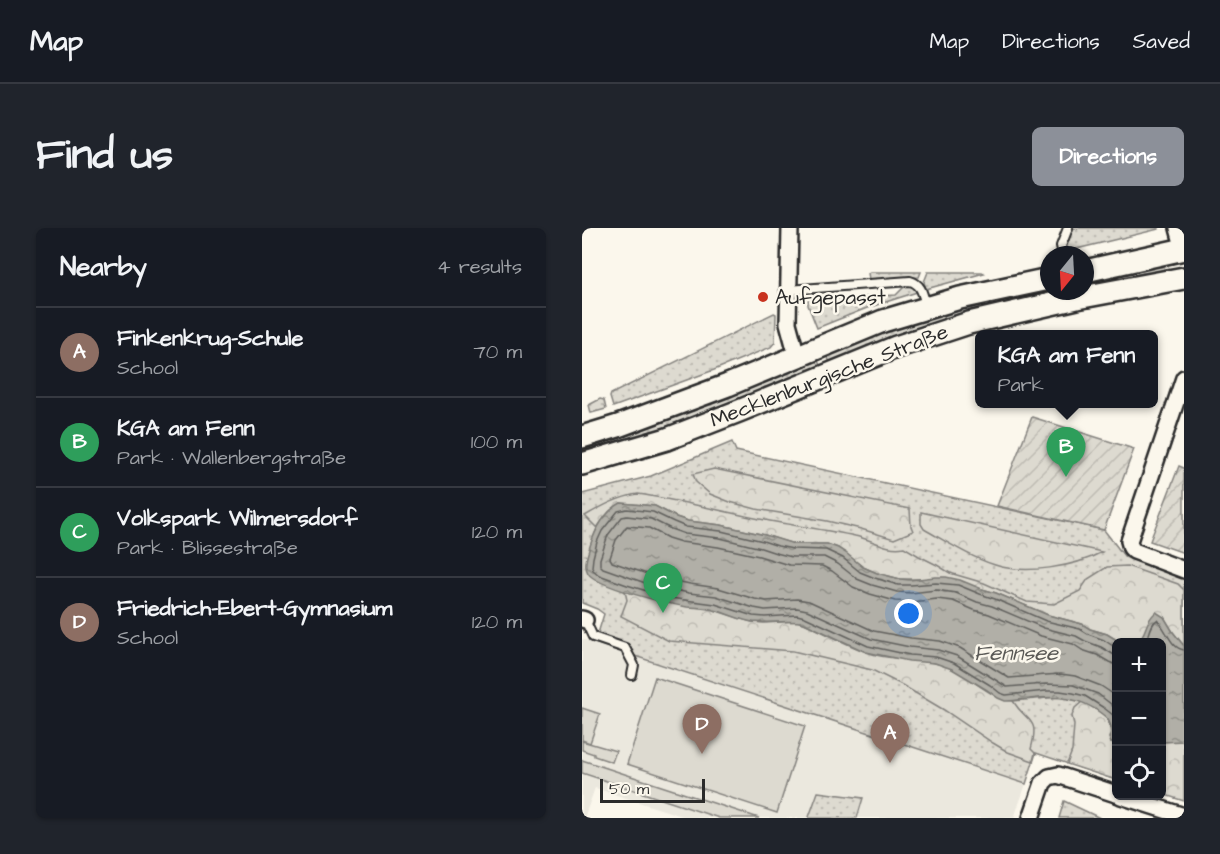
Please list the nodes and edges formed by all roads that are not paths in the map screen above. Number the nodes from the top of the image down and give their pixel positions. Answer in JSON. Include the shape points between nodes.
{"nodes":[{"id":1,"x":790,"y":228,"type":"edge"},
{"id":2,"x":1068,"y":228,"type":"edge"},
{"id":3,"x":1178,"y":228,"type":"edge"},
{"id":4,"x":1061,"y":246,"type":"edge"},
{"id":5,"x":1184,"y":249,"type":"edge"},
{"id":6,"x":1094,"y":269,"type":"edge"},
{"id":7,"x":1184,"y":278,"type":"edge"},
{"id":8,"x":1040,"y":281,"type":"edge"},
{"id":9,"x":788,"y":290,"type":"junction"},
{"id":10,"x":926,"y":307,"type":"junction"},
{"id":11,"x":797,"y":356,"type":"junction"},
{"id":12,"x":1184,"y":378,"type":"edge"},
{"id":13,"x":582,"y":437,"type":"edge"},
{"id":14,"x":582,"y":464,"type":"edge"},
{"id":15,"x":1184,"y":570,"type":"edge"},
{"id":16,"x":584,"y":620,"type":"edge"},
{"id":17,"x":632,"y":675,"type":"dead end"},
{"id":18,"x":1112,"y":793,"type":"edge"},
{"id":19,"x":1136,"y":800,"type":"edge"},
{"id":20,"x":1184,"y":816,"type":"edge"},
{"id":21,"x":1031,"y":818,"type":"edge"}],
"edges":[{"from":1,"to":9,"type":"street"},
{"from":2,"to":4,"type":"lane"},
{"from":3,"to":5,"type":"street"},
{"from":5,"to":6,"type":"main road"},
{"from":7,"to":14,"type":"main road","name":"Mecklenburgische Straße","via":[[969,323],[896,347],[667,439]]},
{"from":8,"to":10,"type":"main road","name":"Mecklenburgische Straße"},
{"from":9,"to":10,"type":"lane","via":[[910,281],[920,288]]},
{"from":9,"to":11,"type":"street","via":[[788,323]]},
{"from":10,"to":11,"type":"main road","name":"Mecklenburgische Straße"},
{"from":11,"to":13,"type":"main road","name":"Mecklenburgische Straße"},
{"from":12,"to":15,"type":"street","via":[[1129,541],[1134,551]]},
{"from":16,"to":17,"type":"lane","via":[[593,637],[625,648],[634,665]]},
{"from":18,"to":21,"type":"street","via":[[1058,775],[1049,777],[1043,783]]},
{"from":19,"to":20,"type":"street"}]}
